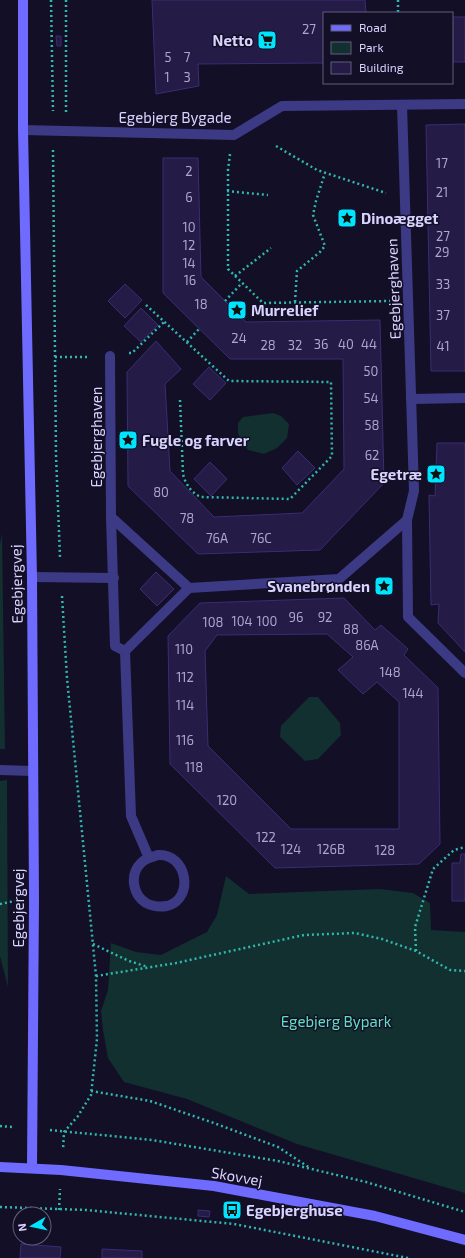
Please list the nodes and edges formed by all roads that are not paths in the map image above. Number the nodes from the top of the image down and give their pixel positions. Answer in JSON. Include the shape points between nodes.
{"nodes":[{"id":1,"x":23,"y":0,"type":"edge"},
{"id":2,"x":465,"y":104,"type":"edge"},
{"id":3,"x":402,"y":105,"type":"junction"},
{"id":4,"x":23,"y":130,"type":"junction"},
{"id":5,"x":110,"y":356,"type":"dead end"},
{"id":6,"x":465,"y":398,"type":"edge"},
{"id":7,"x":411,"y":399,"type":"junction"},
{"id":8,"x":111,"y":517,"type":"junction"},
{"id":9,"x":407,"y":520,"type":"junction"},
{"id":10,"x":32,"y":577,"type":"junction"},
{"id":11,"x":114,"y":578,"type":"junction"},
{"id":12,"x":189,"y":588,"type":"junction"},
{"id":13,"x":125,"y":651,"type":"junction"},
{"id":14,"x":465,"y":673,"type":"edge"},
{"id":15,"x":0,"y":770,"type":"edge"},
{"id":16,"x":32,"y":771,"type":"junction"},
{"id":17,"x":149,"y":858,"type":"junction"},
{"id":18,"x":0,"y":1167,"type":"edge"},
{"id":19,"x":32,"y":1168,"type":"junction"},
{"id":20,"x":465,"y":1240,"type":"edge"}],
"edges":[{"from":1,"to":4,"type":"street","name":"Egebjergvej"},
{"from":2,"to":3,"type":"street","name":"Egebjerg Bygade"},
{"from":3,"to":4,"type":"street","name":"Egebjerg Bygade","via":[[282,106],[234,135]]},
{"from":3,"to":7,"type":"street","name":"Egebjerghaven"},
{"from":4,"to":10,"type":"street","name":"Egebjergvej"},
{"from":5,"to":8,"type":"street","name":"Egebjerghaven"},
{"from":6,"to":7,"type":"street"},
{"from":7,"to":9,"type":"street","name":"Egebjerghaven","via":[[414,491]]},
{"from":8,"to":11,"type":"street","name":"Egebjerghaven"},
{"from":8,"to":12,"type":"street"},
{"from":9,"to":12,"type":"street","via":[[339,579]]},
{"from":9,"to":14,"type":"street","name":"Egebjerghaven","via":[[408,618]]},
{"from":10,"to":11,"type":"street"},
{"from":10,"to":16,"type":"street","name":"Egebjergvej"},
{"from":11,"to":13,"type":"street","name":"Egebjerghaven","via":[[115,646]]},
{"from":12,"to":13,"type":"street"},
{"from":13,"to":17,"type":"street","via":[[131,816]]},
{"from":15,"to":16,"type":"street"},
{"from":16,"to":19,"type":"street","name":"Egebjergvej"},
{"from":17,"to":17,"type":"street","via":[[140,864],[135,872],[136,892],[142,900],[151,905],[170,905],[184,890],[183,870],[177,862],[168,857],[158,855]]},
{"from":18,"to":19,"type":"street","name":"Skovvej"},
{"from":19,"to":20,"type":"street","name":"Skovvej","via":[[214,1186],[375,1216]]}]}
